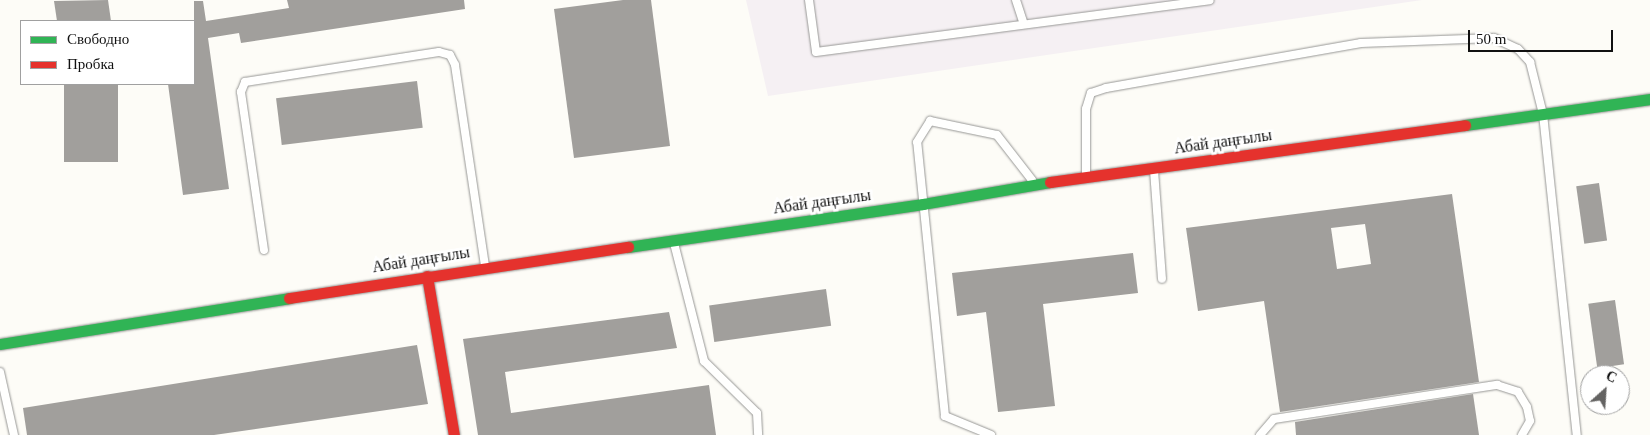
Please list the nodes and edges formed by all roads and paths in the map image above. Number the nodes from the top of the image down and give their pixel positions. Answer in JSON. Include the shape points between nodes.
{"nodes":[{"id":1,"x":809,"y":0,"type":"edge"},
{"id":2,"x":1016,"y":0,"type":"edge"},
{"id":3,"x":1210,"y":0,"type":"edge"},
{"id":4,"x":1024,"y":24,"type":"junction"},
{"id":5,"x":1650,"y":99,"type":"edge"},
{"id":6,"x":1543,"y":114,"type":"junction"},
{"id":7,"x":1154,"y":168,"type":"junction"},
{"id":8,"x":1086,"y":177,"type":"junction"},
{"id":9,"x":1035,"y":184,"type":"junction"},
{"id":10,"x":923,"y":204,"type":"junction"},
{"id":11,"x":673,"y":239,"type":"junction"},
{"id":12,"x":264,"y":250,"type":"dead end"},
{"id":13,"x":486,"y":267,"type":"junction"},
{"id":14,"x":427,"y":276,"type":"junction"},
{"id":15,"x":1162,"y":278,"type":"dead end"},
{"id":16,"x":0,"y":344,"type":"edge"},
{"id":17,"x":0,"y":372,"type":"edge"},
{"id":18,"x":14,"y":435,"type":"edge"},
{"id":19,"x":454,"y":435,"type":"edge"},
{"id":20,"x":758,"y":435,"type":"edge"},
{"id":21,"x":991,"y":435,"type":"edge"},
{"id":22,"x":1260,"y":435,"type":"edge"},
{"id":23,"x":1522,"y":435,"type":"edge"},
{"id":24,"x":1577,"y":435,"type":"edge"}],
"edges":[{"from":1,"to":4,"type":"lane","via":[[816,52]]},
{"from":2,"to":4,"type":"lane"},
{"from":3,"to":4,"type":"lane"},
{"from":5,"to":6,"type":"main road","name":"Абай даңғылы"},
{"from":6,"to":7,"type":"main road","name":"Абай даңғылы"},
{"from":6,"to":8,"type":"lane","via":[[1530,62],[1518,49],[1494,38],[1362,43],[1091,93],[1086,109]]},
{"from":6,"to":24,"type":"lane"},
{"from":7,"to":8,"type":"main road","name":"Абай даңғылы"},
{"from":7,"to":15,"type":"lane"},
{"from":8,"to":9,"type":"main road","name":"Абай даңғылы"},
{"from":9,"to":10,"type":"main road","name":"Абай даңғылы"},
{"from":9,"to":10,"type":"lane","via":[[997,134],[930,121],[918,142]]},
{"from":10,"to":11,"type":"main road","name":"Абай даңғылы"},
{"from":10,"to":21,"type":"lane","via":[[945,416]]},
{"from":11,"to":13,"type":"main road","name":"Абай даңғылы"},
{"from":11,"to":20,"type":"lane","via":[[704,362],[757,413]]},
{"from":12,"to":13,"type":"lane","via":[[241,92],[245,82],[439,52],[450,55],[455,65]]},
{"from":13,"to":14,"type":"main road","name":"Абай даңғылы"},
{"from":14,"to":16,"type":"main road","name":"Абай даңғылы"},
{"from":14,"to":19,"type":"main road"},
{"from":17,"to":18,"type":"lane"},
{"from":22,"to":23,"type":"lane","via":[[1274,419],[1497,385],[1518,392],[1527,407],[1530,421]]}]}
